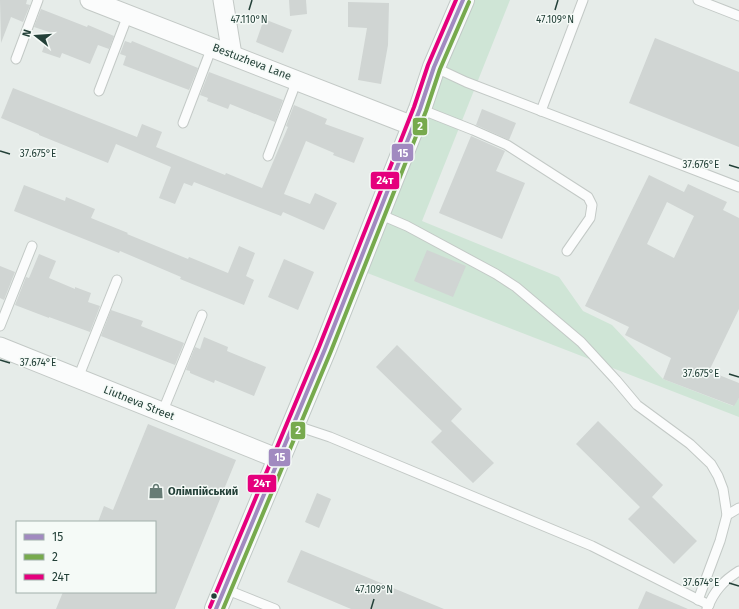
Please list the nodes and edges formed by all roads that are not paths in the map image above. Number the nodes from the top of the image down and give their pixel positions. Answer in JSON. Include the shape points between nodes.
{"nodes":[{"id":1,"x":38,"y":0,"type":"edge"},
{"id":2,"x":90,"y":0,"type":"edge"},
{"id":3,"x":223,"y":0,"type":"edge"},
{"id":4,"x":448,"y":0,"type":"edge"},
{"id":5,"x":463,"y":0,"type":"edge"},
{"id":6,"x":583,"y":0,"type":"edge"},
{"id":7,"x":698,"y":0,"type":"edge"},
{"id":8,"x":128,"y":15,"type":"junction"},
{"id":9,"x":739,"y":16,"type":"edge"},
{"id":10,"x":212,"y":47,"type":"junction"},
{"id":11,"x":232,"y":55,"type":"junction"},
{"id":12,"x":16,"y":59,"type":"dead end"},
{"id":13,"x":434,"y":67,"type":"junction"},
{"id":14,"x":297,"y":80,"type":"junction"},
{"id":15,"x":98,"y":91,"type":"dead end"},
{"id":16,"x":541,"y":111,"type":"junction"},
{"id":17,"x":416,"y":117,"type":"junction"},
{"id":18,"x":183,"y":123,"type":"dead end"},
{"id":19,"x":268,"y":156,"type":"dead end"},
{"id":20,"x":739,"y":187,"type":"edge"},
{"id":21,"x":379,"y":214,"type":"junction"},
{"id":22,"x":32,"y":246,"type":"dead end"},
{"id":23,"x":567,"y":250,"type":"dead end"},
{"id":24,"x":117,"y":280,"type":"dead end"},
{"id":25,"x":202,"y":315,"type":"dead end"},
{"id":26,"x":0,"y":326,"type":"edge"},
{"id":27,"x":0,"y":347,"type":"edge"},
{"id":28,"x":78,"y":378,"type":"junction"},
{"id":29,"x":162,"y":413,"type":"junction"},
{"id":30,"x":294,"y":425,"type":"junction"},
{"id":31,"x":279,"y":460,"type":"junction"},
{"id":32,"x":739,"y":508,"type":"edge"},
{"id":33,"x":727,"y":515,"type":"junction"},
{"id":34,"x":739,"y":571,"type":"edge"},
{"id":35,"x":225,"y":589,"type":"junction"},
{"id":36,"x":698,"y":600,"type":"junction"},
{"id":37,"x":708,"y":607,"type":"edge"},
{"id":38,"x":216,"y":609,"type":"edge"},
{"id":39,"x":275,"y":609,"type":"edge"}],
"edges":[{"from":1,"to":12,"type":"lane"},
{"from":2,"to":8,"type":"street","name":"Bestuzheva Lane"},
{"from":3,"to":11,"type":"street"},
{"from":4,"to":13,"type":"main road"},
{"from":5,"to":13,"type":"main road"},
{"from":6,"to":16,"type":"lane"},
{"from":7,"to":9,"type":"lane"},
{"from":8,"to":10,"type":"street","name":"Bestuzheva Lane"},
{"from":8,"to":15,"type":"lane"},
{"from":10,"to":11,"type":"street","name":"Bestuzheva Lane"},
{"from":10,"to":18,"type":"lane"},
{"from":11,"to":14,"type":"street","name":"Bestuzheva Lane"},
{"from":13,"to":16,"type":"lane"},
{"from":13,"to":17,"type":"main road"},
{"from":14,"to":17,"type":"street","name":"Bestuzheva Lane"},
{"from":14,"to":19,"type":"lane"},
{"from":16,"to":20,"type":"lane"},
{"from":17,"to":21,"type":"main road"},
{"from":17,"to":23,"type":"lane","via":[[474,130],[507,145],[588,197],[592,205],[590,218]]},
{"from":21,"to":30,"type":"main road"},
{"from":21,"to":33,"type":"lane","via":[[407,226],[496,274],[541,307],[581,342],[637,405],[690,444],[711,464],[723,489]]},
{"from":22,"to":26,"type":"lane"},
{"from":24,"to":28,"type":"lane"},
{"from":25,"to":29,"type":"lane"},
{"from":27,"to":28,"type":"street","name":"Liutneva Street"},
{"from":28,"to":29,"type":"street","name":"Liutneva Street"},
{"from":29,"to":31,"type":"street","name":"Liutneva Street"},
{"from":30,"to":31,"type":"main road"},
{"from":30,"to":36,"type":"lane","via":[[330,437],[592,546]]},
{"from":31,"to":35,"type":"main road"},
{"from":32,"to":33,"type":"lane"},
{"from":33,"to":36,"type":"lane"},
{"from":34,"to":37,"type":"lane","via":[[725,580],[714,593]]},
{"from":35,"to":38,"type":"main road"},
{"from":35,"to":39,"type":"lane"},
{"from":36,"to":37,"type":"lane"}]}
